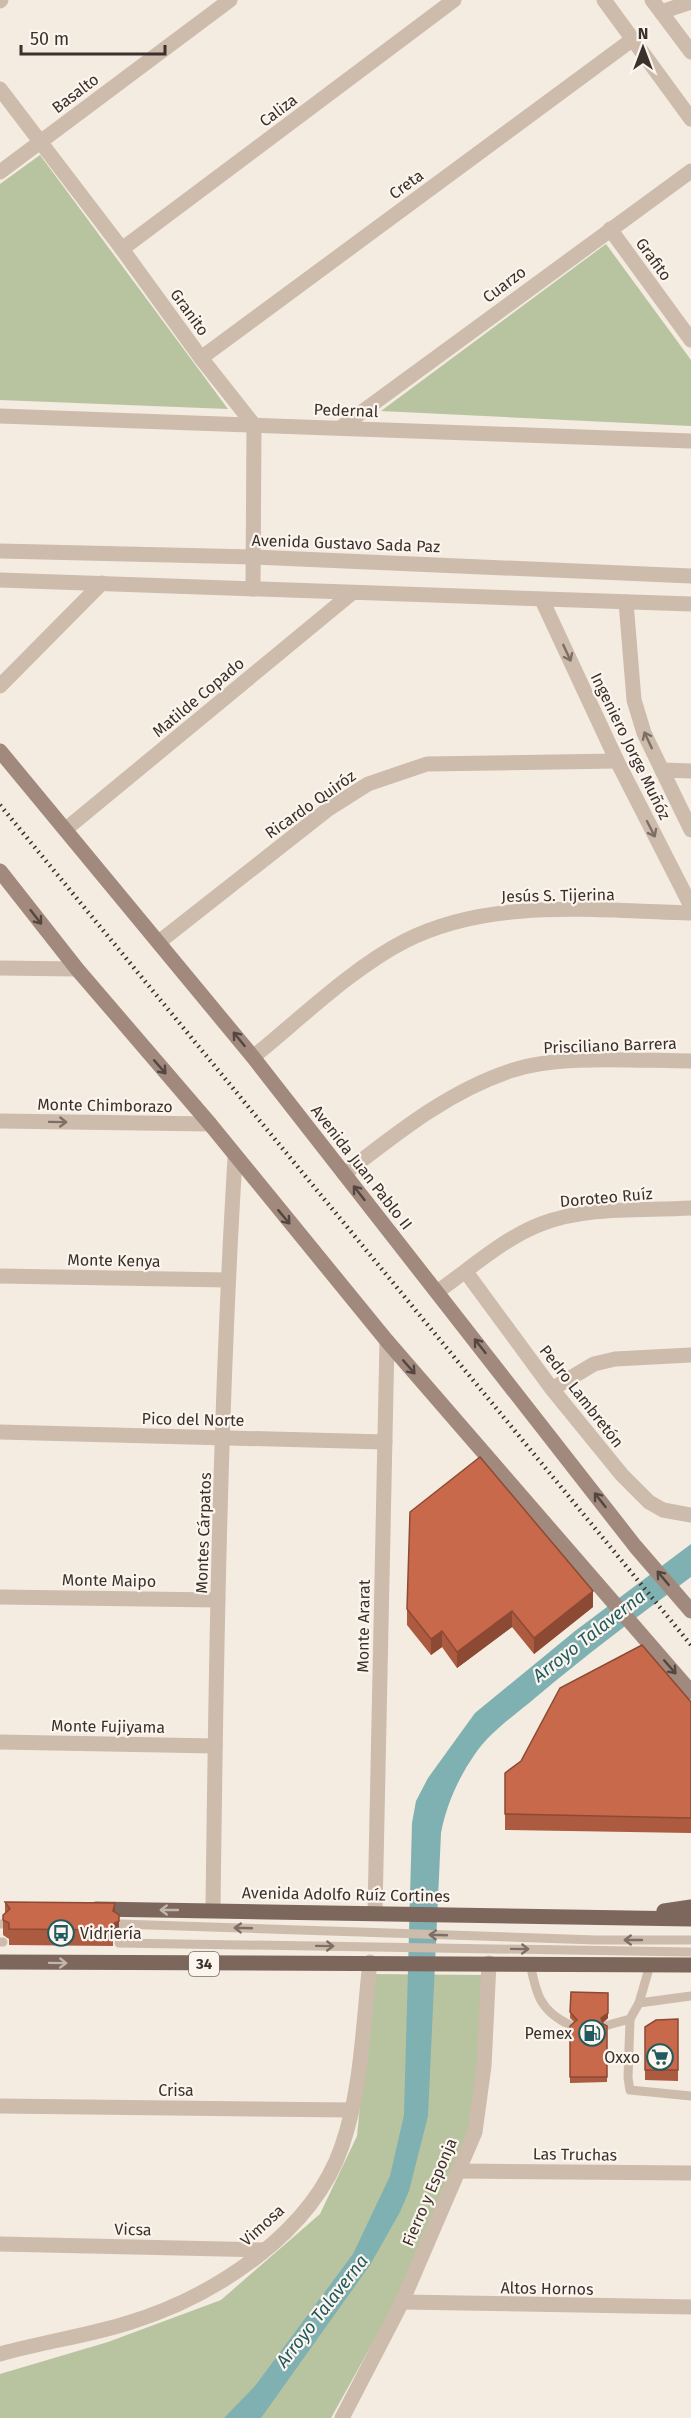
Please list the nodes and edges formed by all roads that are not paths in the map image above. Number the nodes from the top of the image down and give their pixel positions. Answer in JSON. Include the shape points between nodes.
{"nodes":[{"id":1,"x":230,"y":0,"type":"edge"},
{"id":2,"x":454,"y":0,"type":"edge"},
{"id":3,"x":604,"y":0,"type":"edge"},
{"id":4,"x":691,"y":2,"type":"edge"},
{"id":5,"x":656,"y":6,"type":"edge"},
{"id":6,"x":633,"y":39,"type":"junction"},
{"id":7,"x":691,"y":52,"type":"edge"},
{"id":8,"x":0,"y":88,"type":"edge"},
{"id":9,"x":691,"y":118,"type":"edge"},
{"id":10,"x":40,"y":141,"type":"junction"},
{"id":11,"x":0,"y":171,"type":"edge"},
{"id":12,"x":691,"y":171,"type":"edge"},
{"id":13,"x":610,"y":229,"type":"junction"},
{"id":14,"x":122,"y":249,"type":"junction"},
{"id":15,"x":691,"y":340,"type":"edge"},
{"id":16,"x":201,"y":358,"type":"junction"},
{"id":17,"x":0,"y":416,"type":"edge"},
{"id":18,"x":254,"y":424,"type":"junction"},
{"id":19,"x":340,"y":428,"type":"junction"},
{"id":20,"x":691,"y":441,"type":"edge"},
{"id":21,"x":0,"y":551,"type":"edge"},
{"id":22,"x":253,"y":557,"type":"junction"},
{"id":23,"x":691,"y":576,"type":"edge"},
{"id":24,"x":0,"y":580,"type":"edge"},
{"id":25,"x":102,"y":583,"type":"junction"},
{"id":26,"x":253,"y":589,"type":"junction"},
{"id":27,"x":352,"y":593,"type":"junction"},
{"id":28,"x":542,"y":600,"type":"junction"},
{"id":29,"x":626,"y":602,"type":"junction"},
{"id":30,"x":691,"y":604,"type":"edge"},
{"id":31,"x":0,"y":686,"type":"edge"},
{"id":32,"x":0,"y":750,"type":"edge"},
{"id":33,"x":617,"y":762,"type":"junction"},
{"id":34,"x":663,"y":770,"type":"junction"},
{"id":35,"x":691,"y":771,"type":"edge"},
{"id":36,"x":66,"y":829,"type":"junction"},
{"id":37,"x":691,"y":830,"type":"edge"},
{"id":38,"x":0,"y":870,"type":"edge"},
{"id":39,"x":691,"y":906,"type":"edge"},
{"id":40,"x":691,"y":913,"type":"edge"},
{"id":41,"x":159,"y":942,"type":"junction"},
{"id":42,"x":0,"y":968,"type":"edge"},
{"id":43,"x":76,"y":969,"type":"junction"},
{"id":44,"x":253,"y":1057,"type":"junction"},
{"id":45,"x":691,"y":1061,"type":"edge"},
{"id":46,"x":0,"y":1121,"type":"edge"},
{"id":47,"x":210,"y":1124,"type":"junction"},
{"id":48,"x":235,"y":1158,"type":"junction"},
{"id":49,"x":344,"y":1174,"type":"junction"},
{"id":50,"x":691,"y":1209,"type":"edge"},
{"id":51,"x":466,"y":1272,"type":"junction"},
{"id":52,"x":0,"y":1276,"type":"edge"},
{"id":53,"x":228,"y":1280,"type":"junction"},
{"id":54,"x":437,"y":1292,"type":"junction"},
{"id":55,"x":387,"y":1341,"type":"junction"},
{"id":56,"x":691,"y":1355,"type":"edge"},
{"id":57,"x":552,"y":1389,"type":"junction"},
{"id":58,"x":0,"y":1432,"type":"edge"},
{"id":59,"x":224,"y":1438,"type":"junction"},
{"id":60,"x":385,"y":1442,"type":"junction"},
{"id":61,"x":691,"y":1515,"type":"edge"},
{"id":62,"x":0,"y":1597,"type":"edge"},
{"id":63,"x":218,"y":1600,"type":"junction"},
{"id":64,"x":691,"y":1611,"type":"edge"},
{"id":65,"x":691,"y":1692,"type":"edge"},
{"id":66,"x":0,"y":1742,"type":"edge"},
{"id":67,"x":215,"y":1746,"type":"junction"},
{"id":68,"x":691,"y":1907,"type":"edge"},
{"id":69,"x":77,"y":1909,"type":"edge"},
{"id":70,"x":213,"y":1910,"type":"junction"},
{"id":71,"x":375,"y":1912,"type":"junction"},
{"id":72,"x":603,"y":1918,"type":"junction"},
{"id":73,"x":691,"y":1919,"type":"edge"},
{"id":74,"x":119,"y":1924,"type":"edge"},
{"id":75,"x":691,"y":1940,"type":"edge"},
{"id":76,"x":119,"y":1943,"type":"dead end"},
{"id":77,"x":691,"y":1952,"type":"edge"},
{"id":78,"x":0,"y":1962,"type":"edge"},
{"id":79,"x":370,"y":1962,"type":"junction"},
{"id":80,"x":489,"y":1963,"type":"junction"},
{"id":81,"x":530,"y":1963,"type":"junction"},
{"id":82,"x":650,"y":1965,"type":"junction"},
{"id":83,"x":691,"y":1965,"type":"edge"},
{"id":84,"x":691,"y":1996,"type":"edge"},
{"id":85,"x":639,"y":2003,"type":"junction"},
{"id":86,"x":630,"y":2019,"type":"junction"},
{"id":87,"x":570,"y":2025,"type":"edge"},
{"id":88,"x":608,"y":2025,"type":"edge"},
{"id":89,"x":691,"y":2096,"type":"edge"},
{"id":90,"x":0,"y":2106,"type":"edge"},
{"id":91,"x":352,"y":2110,"type":"junction"},
{"id":92,"x":458,"y":2171,"type":"junction"},
{"id":93,"x":691,"y":2173,"type":"edge"},
{"id":94,"x":0,"y":2244,"type":"edge"},
{"id":95,"x":264,"y":2250,"type":"junction"},
{"id":96,"x":402,"y":2302,"type":"junction"},
{"id":97,"x":691,"y":2307,"type":"edge"},
{"id":98,"x":0,"y":2354,"type":"edge"},
{"id":99,"x":342,"y":2418,"type":"edge"}],
"edges":[{"from":1,"to":10,"type":"street","name":"Basalto"},
{"from":2,"to":14,"type":"street","name":"Caliza"},
{"from":3,"to":6,"type":"street"},
{"from":4,"to":5,"type":"street"},
{"from":5,"to":7,"type":"street"},
{"from":6,"to":9,"type":"street"},
{"from":6,"to":16,"type":"street","name":"Creta"},
{"from":8,"to":10,"type":"street","name":"Granito"},
{"from":10,"to":11,"type":"street","name":"Basalto"},
{"from":10,"to":14,"type":"street","name":"Granito"},
{"from":12,"to":13,"type":"street","name":"Cuarzo"},
{"from":13,"to":15,"type":"street","name":"Grafito"},
{"from":13,"to":19,"type":"street","name":"Cuarzo"},
{"from":14,"to":16,"type":"street","name":"Granito"},
{"from":16,"to":18,"type":"street","name":"Granito"},
{"from":17,"to":18,"type":"street","name":"Pedernal"},
{"from":18,"to":19,"type":"street","name":"Pedernal"},
{"from":18,"to":22,"type":"street"},
{"from":19,"to":20,"type":"street","name":"Pedernal"},
{"from":21,"to":22,"type":"street","name":"Avenida Gustavo Sada Paz"},
{"from":22,"to":23,"type":"street","name":"Avenida Gustavo Sada Paz"},
{"from":22,"to":26,"type":"street"},
{"from":24,"to":25,"type":"street"},
{"from":25,"to":26,"type":"street"},
{"from":25,"to":31,"type":"street"},
{"from":26,"to":27,"type":"street"},
{"from":27,"to":28,"type":"street"},
{"from":27,"to":36,"type":"street","name":"Matilde Copado"},
{"from":28,"to":29,"type":"street"},
{"from":28,"to":33,"type":"street","name":"Ingeniero Jorge Muñóz","one_way":true},
{"from":29,"to":30,"type":"street"},
{"from":34,"to":29,"type":"street","name":"Ingeniero Jorge Muñóz","one_way":true,"via":[[644,733],[634,700]]},
{"from":32,"to":36,"type":"main road","name":"Avenida Juan Pablo II"},
{"from":33,"to":39,"type":"street","name":"Ingeniero Jorge Muñóz","one_way":true},
{"from":33,"to":41,"type":"street","name":"Ricardo Quiróz","via":[[428,764],[368,784],[327,810]]},
{"from":34,"to":35,"type":"street"},
{"from":34,"to":37,"type":"street","name":"Ingeniero Jorge Muñóz"},
{"from":36,"to":41,"type":"main road","name":"Avenida Juan Pablo II"},
{"from":38,"to":43,"type":"main road","one_way":true},
{"from":40,"to":44,"type":"street","name":"Jesús S. Tijerina","via":[[534,911],[445,924],[380,956]]},
{"from":44,"to":41,"type":"main road","name":"Avenida Juan Pablo II","one_way":true},
{"from":42,"to":43,"type":"street"},
{"from":43,"to":47,"type":"main road","one_way":true},
{"from":44,"to":49,"type":"main road","name":"Avenida Juan Pablo II"},
{"from":45,"to":49,"type":"street","name":"Prisciliano Barrera","via":[[544,1064],[511,1071],[424,1113]]},
{"from":46,"to":47,"type":"street","name":"Monte Chimborazo","one_way":true},
{"from":47,"to":48,"type":"main road"},
{"from":48,"to":53,"type":"street","name":"Montes Cárpatos"},
{"from":48,"to":55,"type":"main road","one_way":true},
{"from":54,"to":49,"type":"main road","name":"Avenida Juan Pablo II","one_way":true},
{"from":50,"to":51,"type":"street","name":"Doroteo Ruíz","via":[[585,1213],[558,1218],[518,1236]]},
{"from":51,"to":54,"type":"street","name":"Doroteo Ruíz"},
{"from":51,"to":57,"type":"street","name":"Pedro Lambretón"},
{"from":52,"to":53,"type":"street","name":"Monte Kenya"},
{"from":53,"to":59,"type":"street","name":"Montes Cárpatos"},
{"from":64,"to":54,"type":"main road","name":"Avenida Juan Pablo II","one_way":true},
{"from":55,"to":60,"type":"street","name":"Monte Ararat"},
{"from":55,"to":65,"type":"main road","one_way":true},
{"from":56,"to":57,"type":"street","via":[[615,1359],[594,1364]]},
{"from":57,"to":61,"type":"street","name":"Pedro Lambretón","via":[[649,1502],[663,1510]]},
{"from":58,"to":59,"type":"street","name":"Pico del Norte"},
{"from":59,"to":60,"type":"street","name":"Pico del Norte"},
{"from":59,"to":63,"type":"street","name":"Montes Cárpatos"},
{"from":60,"to":71,"type":"street","name":"Monte Ararat"},
{"from":62,"to":63,"type":"street","name":"Monte Maipo"},
{"from":63,"to":67,"type":"street","name":"Montes Cárpatos"},
{"from":66,"to":67,"type":"street","name":"Monte Fujiyama"},
{"from":67,"to":70,"type":"street","name":"Montes Cárpatos"},
{"from":68,"to":72,"type":"main road"},
{"from":70,"to":69,"type":"main road","name":"Avenida Adolfo Ruíz Cortines","one_way":true},
{"from":70,"to":71,"type":"main road","name":"Avenida Adolfo Ruíz Cortines"},
{"from":71,"to":72,"type":"main road","name":"Avenida Adolfo Ruíz Cortines"},
{"from":72,"to":73,"type":"main road","name":"Avenida Adolfo Ruíz Cortines"},
{"from":75,"to":74,"type":"lane","one_way":true,"via":[[596,1941]]},
{"from":76,"to":77,"type":"lane","one_way":true},
{"from":78,"to":79,"type":"main road","number":"34","one_way":true},
{"from":79,"to":80,"type":"main road","number":"34"},
{"from":79,"to":91,"type":"street","name":"Vimosa"},
{"from":80,"to":81,"type":"main road","number":"34"},
{"from":80,"to":92,"type":"street","name":"Fierro y Esponja","via":[[481,2103],[475,2132]]},
{"from":81,"to":82,"type":"main road","number":"34"},
{"from":81,"to":87,"type":"lane","via":[[540,2001],[554,2018]]},
{"from":82,"to":83,"type":"main road","number":"34"},
{"from":82,"to":85,"type":"lane"},
{"from":84,"to":85,"type":"lane"},
{"from":85,"to":86,"type":"lane"},
{"from":86,"to":88,"type":"lane"},
{"from":86,"to":89,"type":"lane","via":[[630,2090]]},
{"from":90,"to":91,"type":"street","name":"Crisa"},
{"from":91,"to":95,"type":"street","name":"Vimosa","via":[[341,2148],[322,2187],[310,2205]]},
{"from":92,"to":93,"type":"street","name":"Las Truchas"},
{"from":92,"to":96,"type":"street","name":"Fierro y Esponja"},
{"from":94,"to":95,"type":"street","name":"Vicsa"},
{"from":95,"to":98,"type":"street","name":"Vimosa","via":[[190,2300],[128,2323]]},
{"from":96,"to":97,"type":"street","name":"Altos Hornos"},
{"from":96,"to":99,"type":"street","name":"Fierro y Esponja"}]}
